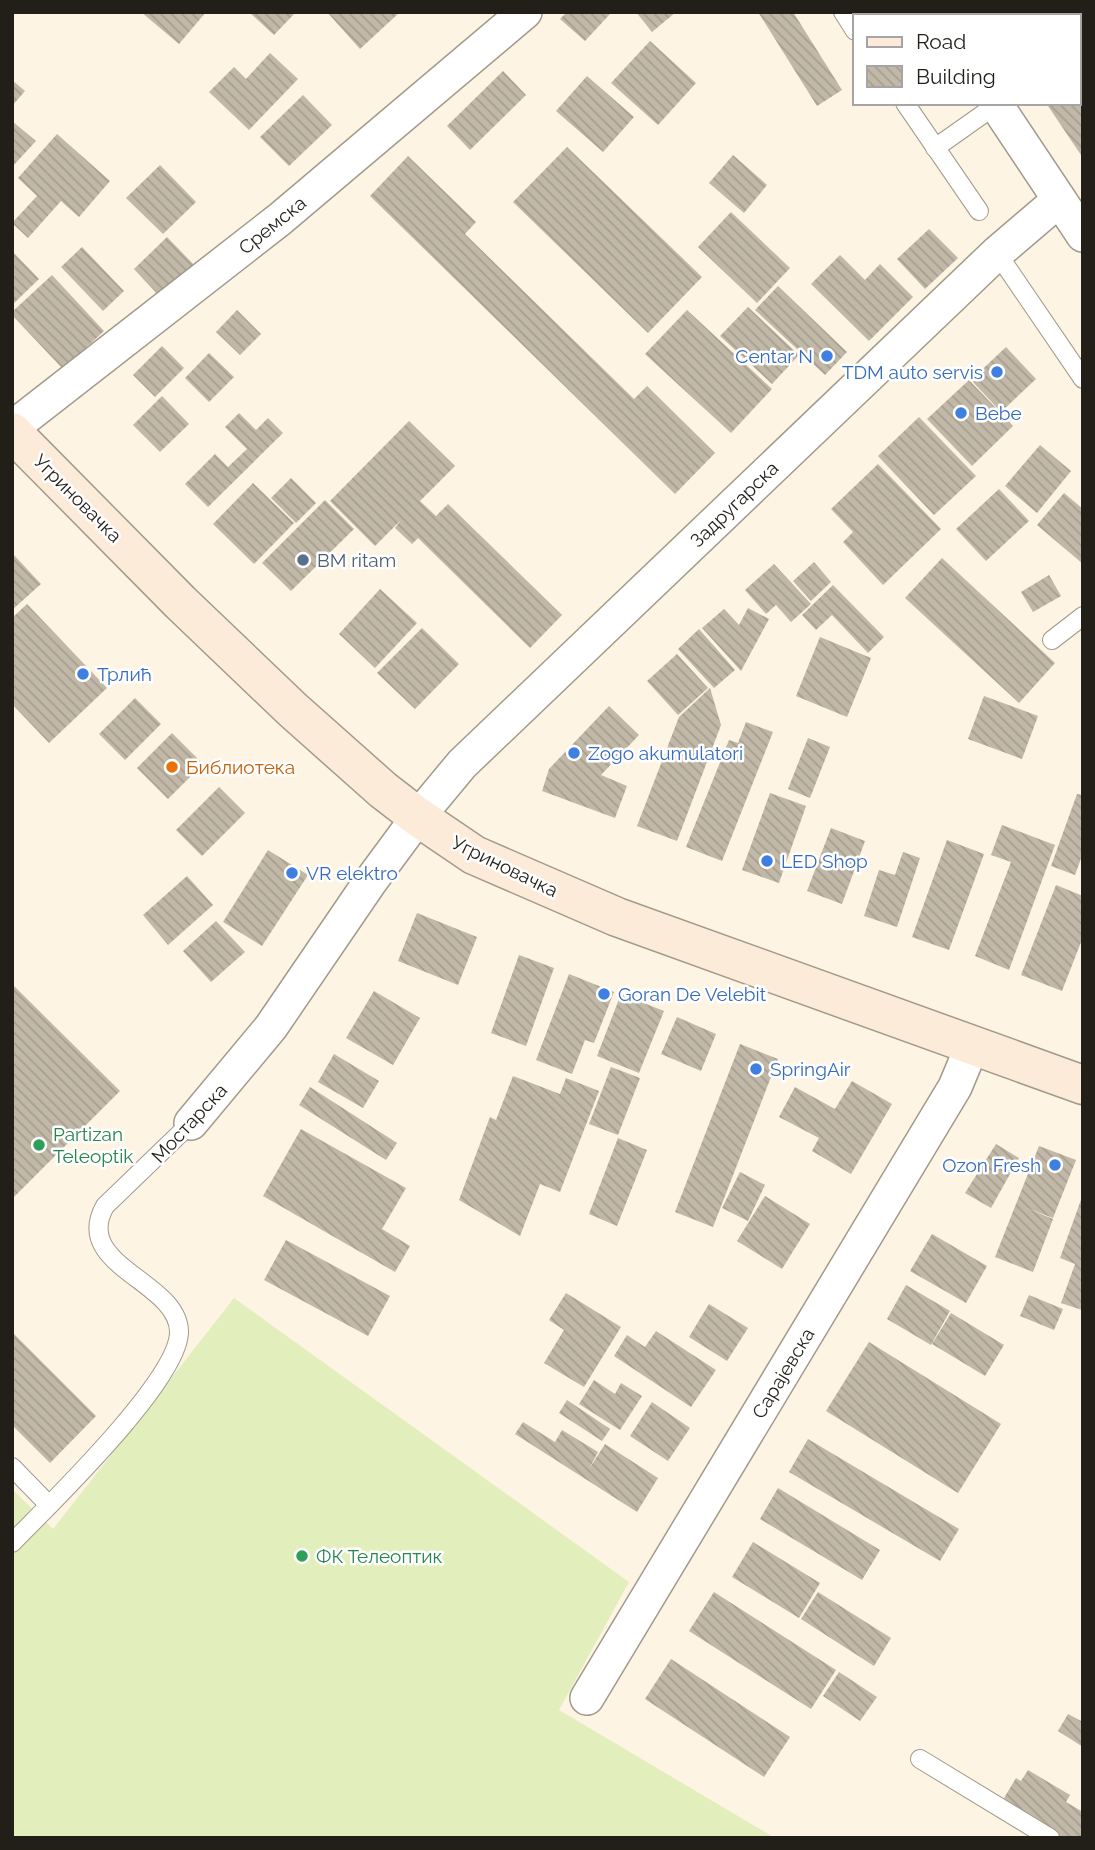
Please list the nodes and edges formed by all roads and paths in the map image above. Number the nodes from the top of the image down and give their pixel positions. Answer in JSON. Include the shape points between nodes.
{"nodes":[{"id":1,"x":525,"y":12,"type":"edge"},
{"id":2,"x":843,"y":12,"type":"edge"},
{"id":3,"x":853,"y":27,"type":"edge"},
{"id":4,"x":906,"y":105,"type":"edge"},
{"id":5,"x":995,"y":105,"type":"edge"},
{"id":6,"x":997,"y":105,"type":"edge"},
{"id":7,"x":935,"y":148,"type":"junction"},
{"id":8,"x":1059,"y":200,"type":"junction"},
{"id":9,"x":979,"y":211,"type":"dead end"},
{"id":10,"x":1083,"y":235,"type":"edge"},
{"id":11,"x":997,"y":253,"type":"junction"},
{"id":12,"x":1083,"y":379,"type":"edge"},
{"id":13,"x":12,"y":430,"type":"edge"},
{"id":14,"x":1083,"y":616,"type":"edge"},
{"id":15,"x":1052,"y":640,"type":"dead end"},
{"id":16,"x":418,"y":817,"type":"junction"},
{"id":17,"x":973,"y":1044,"type":"junction"},
{"id":18,"x":1083,"y":1085,"type":"edge"},
{"id":19,"x":191,"y":1123,"type":"joint"},
{"id":20,"x":12,"y":1467,"type":"edge"},
{"id":21,"x":49,"y":1505,"type":"junction"},
{"id":22,"x":12,"y":1544,"type":"edge"},
{"id":23,"x":587,"y":1698,"type":"dead end"},
{"id":24,"x":920,"y":1759,"type":"dead end"},
{"id":25,"x":1050,"y":1838,"type":"edge"}],
"edges":[{"from":1,"to":13,"type":"street","name":"Сремска","via":[[280,219]]},
{"from":2,"to":3,"type":"lane"},
{"from":4,"to":7,"type":"lane"},
{"from":5,"to":7,"type":"lane"},
{"from":6,"to":8,"type":"street"},
{"from":7,"to":9,"type":"lane"},
{"from":8,"to":10,"type":"street"},
{"from":8,"to":11,"type":"street","name":"Задругарска"},
{"from":11,"to":12,"type":"lane"},
{"from":11,"to":16,"type":"street","name":"Задругарска","via":[[462,764]]},
{"from":13,"to":16,"type":"main road","name":"Угриновачка","via":[[190,612],[293,710]]},
{"from":14,"to":15,"type":"lane"},
{"from":16,"to":17,"type":"main road","name":"Угриновачка","via":[[474,855],[595,908]]},
{"from":16,"to":19,"type":"street","name":"Мостарска","via":[[271,1027]]},
{"from":17,"to":18,"type":"main road","name":"Угриновачка"},
{"from":17,"to":23,"type":"street","name":"Сарајевска","via":[[955,1087]]},
{"from":19,"to":21,"type":"lane","name":"Мостарска","via":[[98,1218],[100,1241],[110,1255],[167,1304],[176,1320],[179,1333],[169,1364],[111,1440]]},
{"from":20,"to":21,"type":"lane"},
{"from":21,"to":22,"type":"lane","name":"Мостарска"},
{"from":24,"to":25,"type":"lane"}]}
